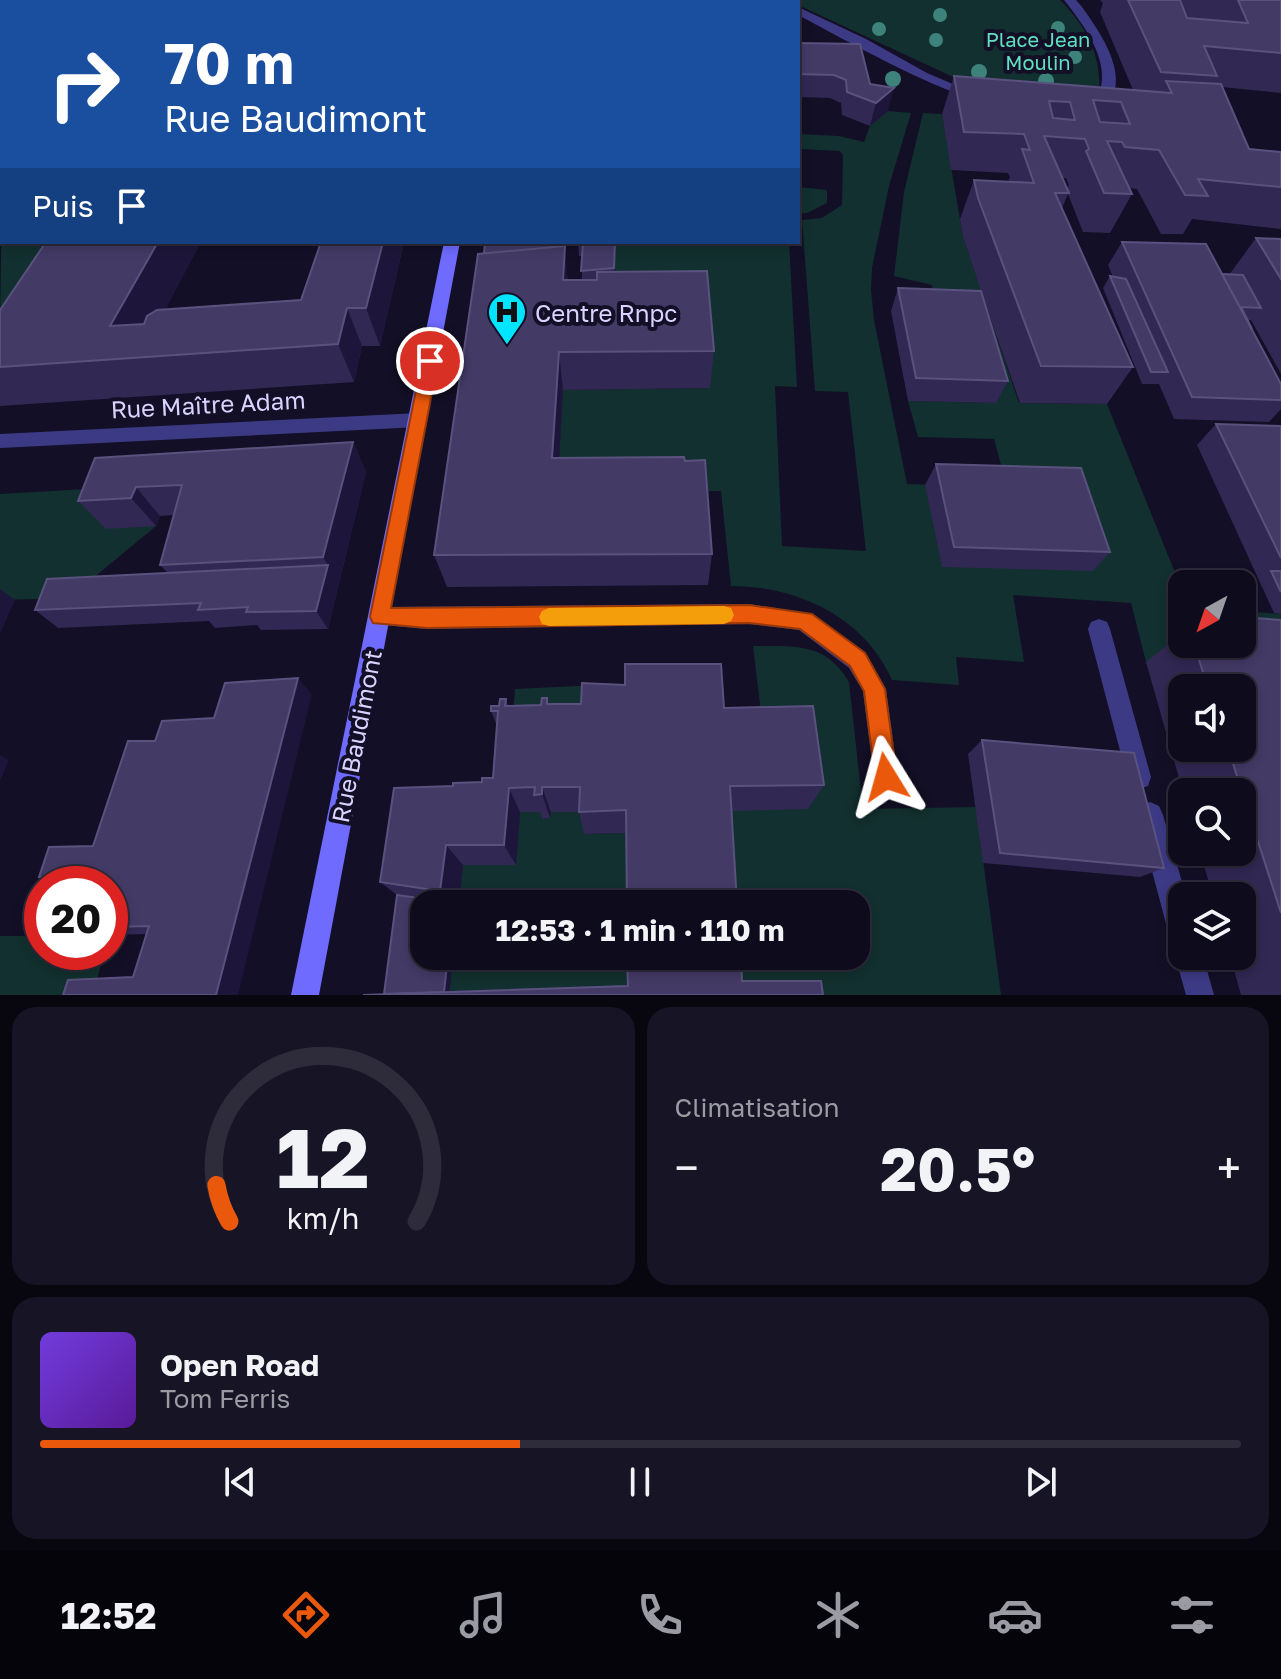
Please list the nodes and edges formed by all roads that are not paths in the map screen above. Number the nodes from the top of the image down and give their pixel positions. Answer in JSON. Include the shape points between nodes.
{"nodes":[{"id":1,"x":1070,"y":0,"type":"edge"},
{"id":2,"x":800,"y":12,"type":"edge"},
{"id":3,"x":986,"y":98,"type":"edge"},
{"id":4,"x":1086,"y":110,"type":"edge"},
{"id":5,"x":452,"y":244,"type":"edge"},
{"id":6,"x":419,"y":420,"type":"junction"},
{"id":7,"x":0,"y":441,"type":"edge"},
{"id":8,"x":380,"y":617,"type":"junction"},
{"id":9,"x":1099,"y":629,"type":"dead end"},
{"id":10,"x":886,"y":777,"type":"dead end"},
{"id":11,"x":1169,"y":882,"type":"edge"},
{"id":12,"x":1193,"y":970,"type":"edge"},
{"id":13,"x":305,"y":995,"type":"edge"},
{"id":14,"x":1200,"y":995,"type":"edge"}],
"edges":[{"from":1,"to":4,"type":"street","via":[[1089,22],[1109,70],[1107,102]]},
{"from":2,"to":3,"type":"street","via":[[922,76]]},
{"from":5,"to":6,"type":"street","name":"Rue Baudimont"},
{"from":6,"to":7,"type":"street","name":"Rue Maître Adam"},
{"from":6,"to":8,"type":"street","name":"Rue Baudimont"},
{"from":8,"to":10,"type":"street","via":[[749,614],[804,621],[857,660],[874,689]]},
{"from":8,"to":13,"type":"street","name":"Rue Baudimont"},
{"from":9,"to":11,"type":"street"},
{"from":12,"to":14,"type":"street"}]}
